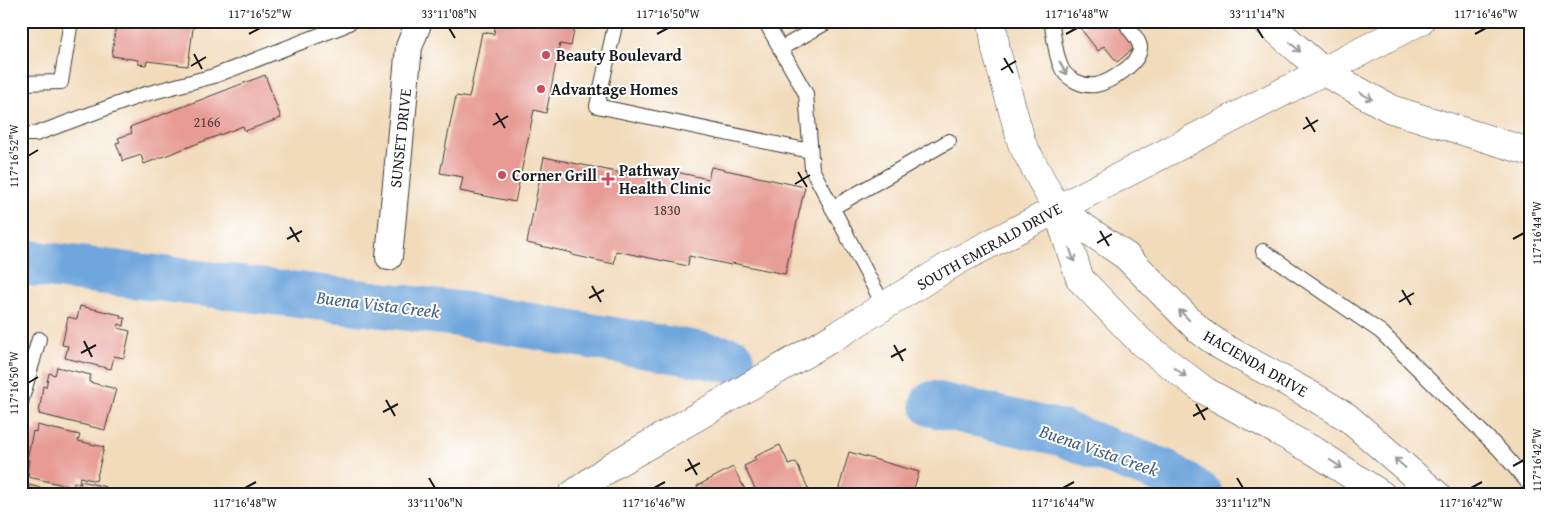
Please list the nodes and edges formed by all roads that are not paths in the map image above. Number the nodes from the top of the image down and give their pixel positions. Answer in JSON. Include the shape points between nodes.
{"nodes":[{"id":1,"x":71,"y":21,"type":"edge"},
{"id":2,"x":352,"y":21,"type":"edge"},
{"id":3,"x":419,"y":21,"type":"edge"},
{"id":4,"x":616,"y":21,"type":"edge"},
{"id":5,"x":765,"y":21,"type":"edge"},
{"id":6,"x":829,"y":21,"type":"edge"},
{"id":7,"x":992,"y":21,"type":"edge"},
{"id":8,"x":1052,"y":21,"type":"edge"},
{"id":9,"x":1266,"y":21,"type":"edge"},
{"id":10,"x":1420,"y":21,"type":"edge"},
{"id":11,"x":1128,"y":27,"type":"dead end"},
{"id":12,"x":780,"y":49,"type":"junction"},
{"id":13,"x":1324,"y":72,"type":"junction"},
{"id":14,"x":21,"y":83,"type":"edge"},
{"id":15,"x":21,"y":134,"type":"edge"},
{"id":16,"x":950,"y":141,"type":"dead end"},
{"id":17,"x":810,"y":151,"type":"junction"},
{"id":18,"x":1530,"y":152,"type":"edge"},
{"id":19,"x":832,"y":208,"type":"junction"},
{"id":20,"x":1057,"y":209,"type":"junction"},
{"id":21,"x":1263,"y":251,"type":"dead end"},
{"id":22,"x":388,"y":257,"type":"dead end"},
{"id":23,"x":884,"y":306,"type":"junction"},
{"id":24,"x":38,"y":339,"type":"dead end"},
{"id":25,"x":21,"y":402,"type":"edge"},
{"id":26,"x":1530,"y":485,"type":"edge"},
{"id":27,"x":572,"y":495,"type":"edge"},
{"id":28,"x":1382,"y":495,"type":"edge"},
{"id":29,"x":1436,"y":495,"type":"edge"}],
"edges":[{"from":1,"to":14,"type":"lane","via":[[61,82]]},
{"from":2,"to":15,"type":"lane","via":[[214,76],[142,95],[36,134]]},
{"from":3,"to":22,"type":"street","name":"SUNSET DRIVE","via":[[409,47]]},
{"from":4,"to":17,"type":"lane","via":[[597,106]]},
{"from":5,"to":12,"type":"lane"},
{"from":6,"to":12,"type":"lane"},
{"from":7,"to":20,"type":"main road","name":"HACIENDA DRIVE","via":[[996,50],[1022,144]]},
{"from":8,"to":11,"type":"lane","one_way":true,"via":[[1061,68],[1081,85],[1110,80],[1131,65],[1140,47]]},
{"from":9,"to":13,"type":"main road","one_way":true},
{"from":10,"to":13,"type":"main road","name":"SOUTH EMERALD DRIVE"},
{"from":12,"to":17,"type":"lane","via":[[806,94]]},
{"from":13,"to":18,"type":"main road","one_way":true,"via":[[1391,110]]},
{"from":13,"to":20,"type":"main road","name":"SOUTH EMERALD DRIVE"},
{"from":16,"to":19,"type":"lane"},
{"from":17,"to":19,"type":"lane","via":[[812,169]]},
{"from":19,"to":23,"type":"lane"},
{"from":20,"to":23,"type":"main road","name":"SOUTH EMERALD DRIVE","via":[[957,261]]},
{"from":20,"to":28,"type":"main road","name":"HACIENDA DRIVE","one_way":true,"via":[[1080,279],[1142,343],[1205,391],[1316,452]]},
{"from":29,"to":20,"type":"main road","name":"HACIENDA DRIVE","one_way":true,"via":[[1347,417],[1221,346],[1199,330],[1126,256]]},
{"from":21,"to":26,"type":"lane","via":[[1381,332],[1500,450]]},
{"from":23,"to":27,"type":"main road","name":"SOUTH EMERALD DRIVE","via":[[612,466]]},
{"from":24,"to":25,"type":"lane"}]}
